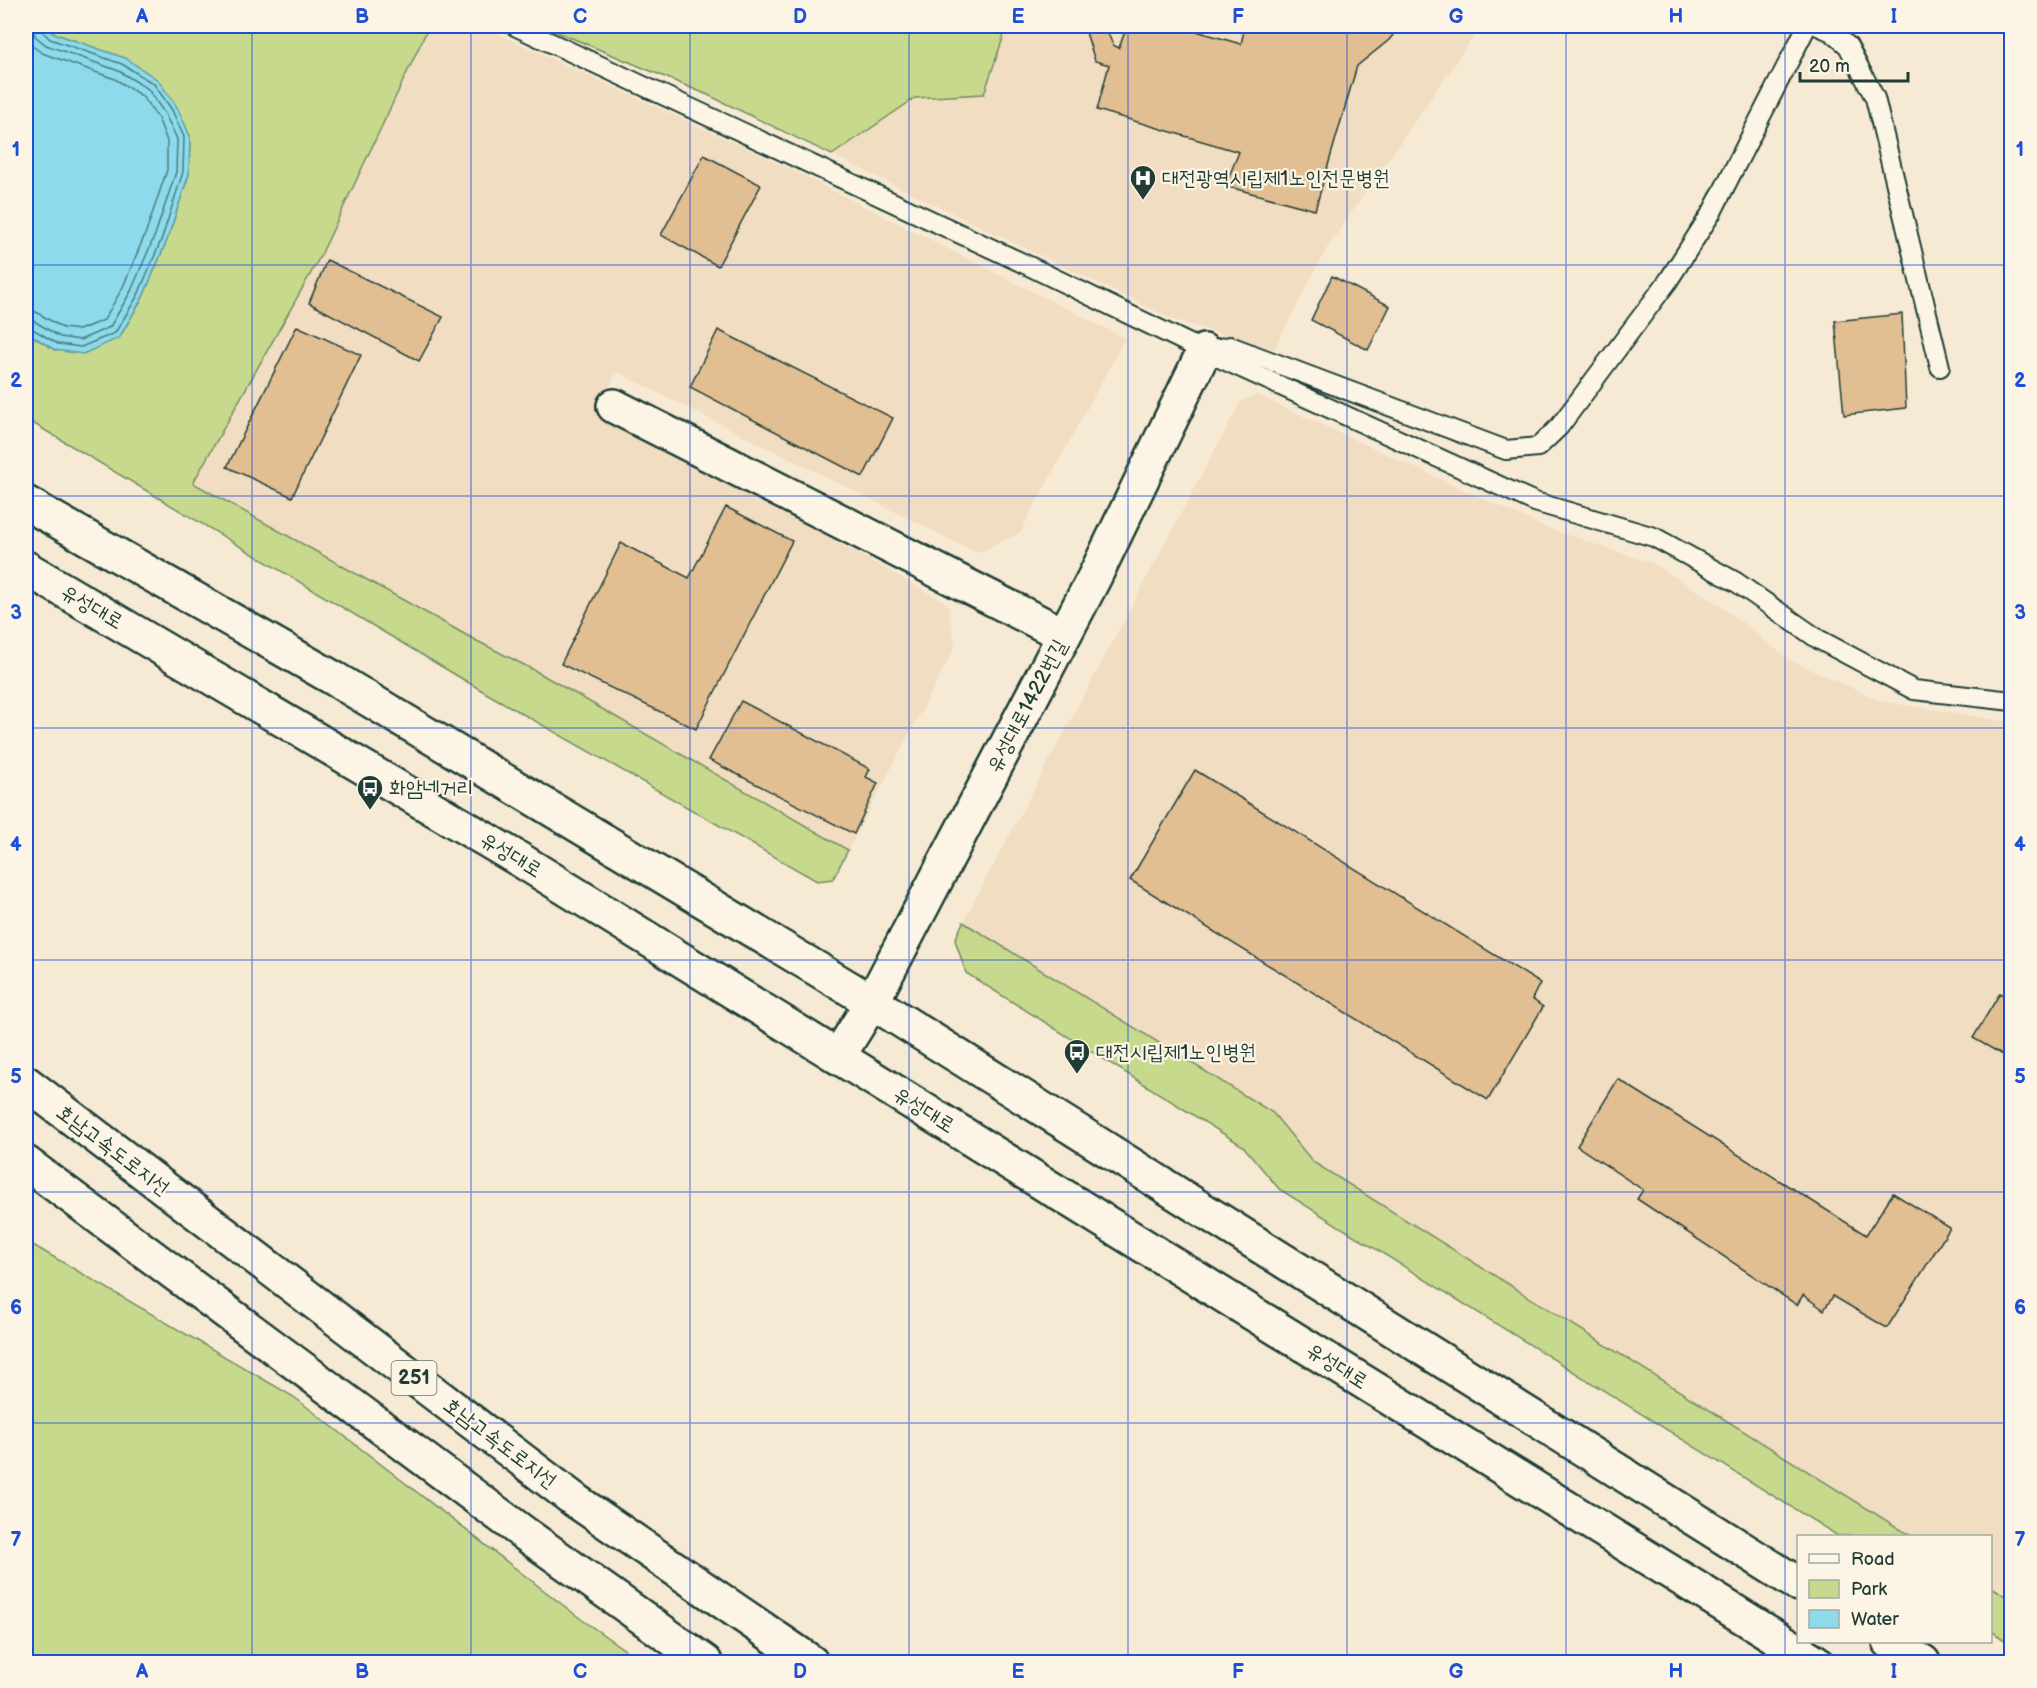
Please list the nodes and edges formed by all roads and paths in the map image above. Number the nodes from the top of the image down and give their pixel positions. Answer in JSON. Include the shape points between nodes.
{"nodes":[{"id":1,"x":515,"y":26,"type":"edge"},
{"id":2,"x":1807,"y":26,"type":"edge"},
{"id":3,"x":1818,"y":26,"type":"edge"},
{"id":4,"x":1204,"y":351,"type":"junction"},
{"id":5,"x":1940,"y":367,"type":"dead end"},
{"id":6,"x":614,"y":406,"type":"dead end"},
{"id":7,"x":26,"y":503,"type":"edge"},
{"id":8,"x":26,"y":568,"type":"edge"},
{"id":9,"x":26,"y":577,"type":"edge"},
{"id":10,"x":77,"y":598,"type":"junction"},
{"id":11,"x":1064,"y":635,"type":"junction"},
{"id":12,"x":2012,"y":701,"type":"edge"},
{"id":13,"x":872,"y":1002,"type":"junction"},
{"id":14,"x":838,"y":1056,"type":"junction"},
{"id":15,"x":26,"y":1083,"type":"edge"},
{"id":16,"x":26,"y":1163,"type":"edge"},
{"id":17,"x":1797,"y":1583,"type":"edge"},
{"id":18,"x":1893,"y":1643,"type":"edge"},
{"id":19,"x":705,"y":1662,"type":"edge"},
{"id":20,"x":811,"y":1662,"type":"edge"},
{"id":21,"x":1816,"y":1662,"type":"edge"},
{"id":22,"x":1923,"y":1662,"type":"edge"}],
"edges":[{"from":1,"to":4,"type":"lane"},
{"from":2,"to":4,"type":"lane","via":[[1712,212],[1668,281],[1559,427],[1538,447],[1506,450],[1230,346]]},
{"from":3,"to":5,"type":"lane","via":[[1848,46],[1875,98]]},
{"from":4,"to":11,"type":"main road","name":"유성대로1422번길"},
{"from":4,"to":12,"type":"lane","via":[[1535,502],[1654,537],[1736,582],[1818,639],[1914,690]]},
{"from":6,"to":11,"type":"main road"},
{"from":7,"to":13,"type":"main road","via":[[335,679]]},
{"from":8,"to":10,"type":"main road","name":"유성대로"},
{"from":9,"to":10,"type":"main road"},
{"from":10,"to":14,"type":"main road","name":"유성대로","via":[[522,861]]},
{"from":11,"to":13,"type":"main road","name":"유성대로1422번길"},
{"from":13,"to":14,"type":"main road","name":"유성대로1422번길"},
{"from":13,"to":17,"type":"main road"},
{"from":14,"to":21,"type":"main road","name":"유성대로"},
{"from":15,"to":20,"type":"main road","name":"호남고속도로지선","number":"251","via":[[576,1501]]},
{"from":16,"to":19,"type":"main road","via":[[525,1534]]},
{"from":18,"to":22,"type":"main road"}]}
